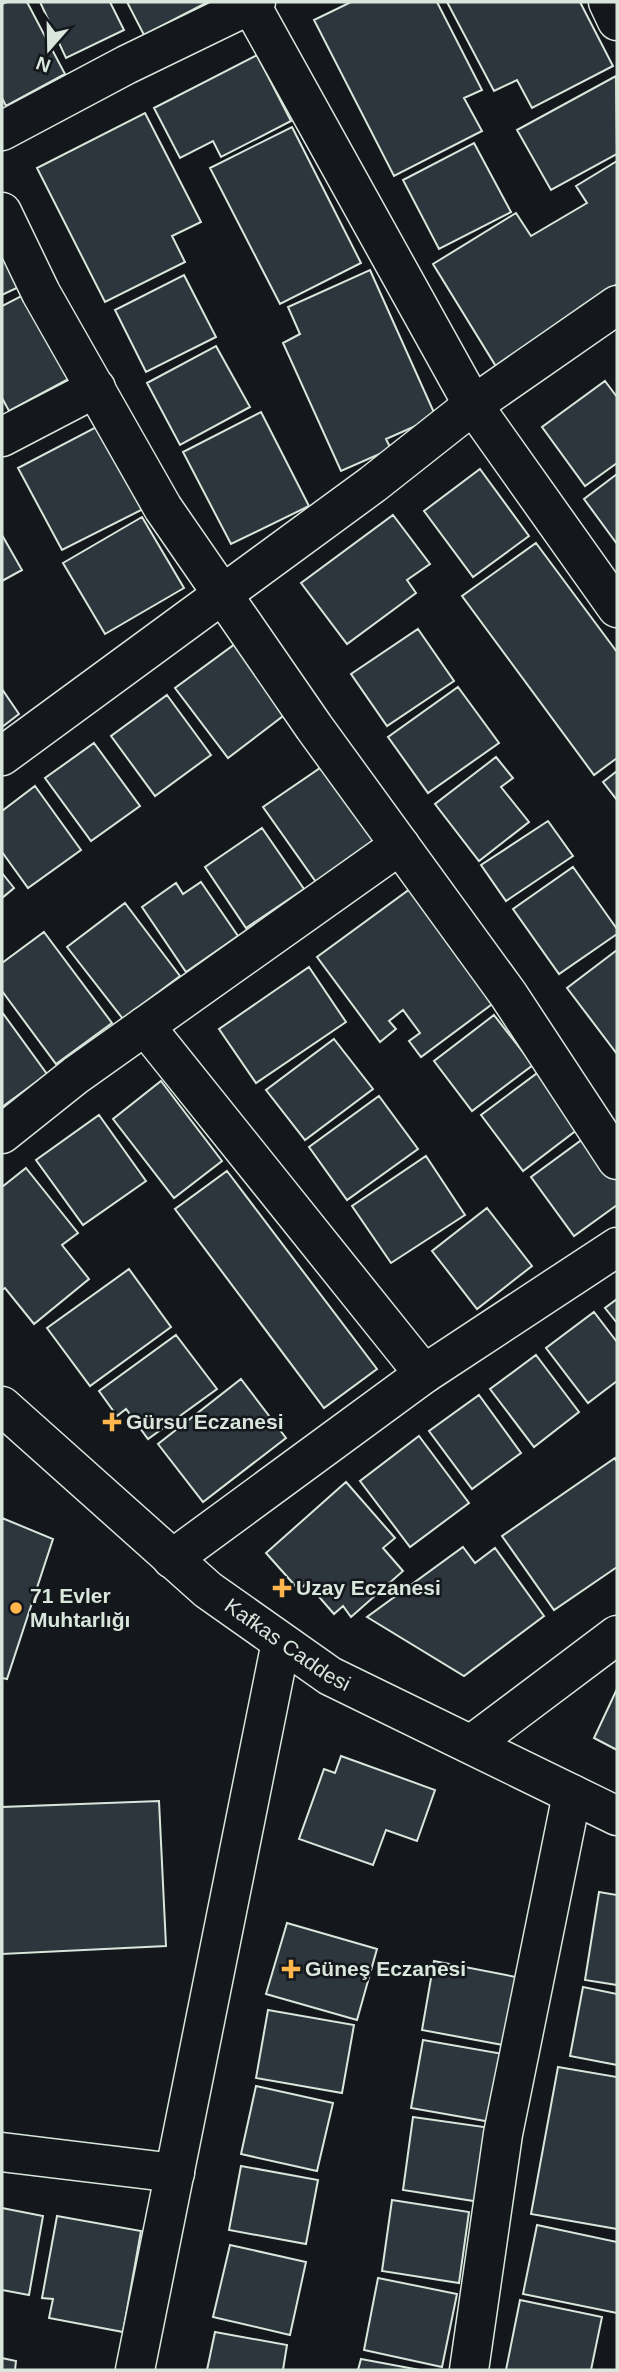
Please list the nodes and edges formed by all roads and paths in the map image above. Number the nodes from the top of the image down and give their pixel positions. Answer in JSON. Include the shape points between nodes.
{"nodes":[{"id":1,"x":608,"y":2,"type":"edge"},
{"id":2,"x":253,"y":3,"type":"edge"},
{"id":3,"x":617,"y":21,"type":"edge"},
{"id":4,"x":2,"y":131,"type":"edge"},
{"id":5,"x":2,"y":212,"type":"edge"},
{"id":6,"x":617,"y":305,"type":"edge"},
{"id":7,"x":96,"y":388,"type":"junction"},
{"id":8,"x":473,"y":405,"type":"junction"},
{"id":9,"x":2,"y":437,"type":"edge"},
{"id":10,"x":222,"y":596,"type":"junction"},
{"id":11,"x":617,"y":608,"type":"edge"},
{"id":12,"x":2,"y":756,"type":"edge"},
{"id":13,"x":400,"y":845,"type":"junction"},
{"id":14,"x":145,"y":1026,"type":"junction"},
{"id":15,"x":2,"y":1134,"type":"edge"},
{"id":16,"x":617,"y":1160,"type":"edge"},
{"id":17,"x":617,"y":1247,"type":"edge"},
{"id":18,"x":424,"y":1374,"type":"junction"},
{"id":19,"x":2,"y":1406,"type":"edge"},
{"id":20,"x":172,"y":1559,"type":"junction"},
{"id":21,"x":617,"y":1634,"type":"edge"},
{"id":22,"x":281,"y":1642,"type":"junction"},
{"id":23,"x":472,"y":1744,"type":"junction"},
{"id":24,"x":572,"y":1794,"type":"junction"},
{"id":25,"x":617,"y":1816,"type":"edge"},
{"id":26,"x":2,"y":2152,"type":"edge"},
{"id":27,"x":175,"y":2173,"type":"junction"},
{"id":28,"x":135,"y":2370,"type":"edge"},
{"id":29,"x":469,"y":2370,"type":"edge"}],
"edges":[{"from":1,"to":3,"type":"street"},
{"from":2,"to":4,"type":"street"},
{"from":2,"to":8,"type":"street"},
{"from":5,"to":7,"type":"street","via":[[41,293]]},
{"from":6,"to":8,"type":"street"},
{"from":7,"to":9,"type":"street"},
{"from":7,"to":10,"type":"street","via":[[163,508]]},
{"from":8,"to":10,"type":"street"},
{"from":8,"to":11,"type":"street"},
{"from":10,"to":12,"type":"street"},
{"from":10,"to":13,"type":"street"},
{"from":13,"to":14,"type":"street"},
{"from":13,"to":16,"type":"street","via":[[508,995]]},
{"from":14,"to":15,"type":"street"},
{"from":14,"to":18,"type":"street"},
{"from":17,"to":18,"type":"street"},
{"from":18,"to":20,"type":"street"},
{"from":19,"to":20,"type":"street","name":"Kafkas Caddesi"},
{"from":20,"to":22,"type":"street","name":"Kafkas Caddesi"},
{"from":21,"to":23,"type":"street"},
{"from":22,"to":23,"type":"street","name":"Kafkas Caddesi","via":[[330,1676]]},
{"from":22,"to":27,"type":"street"},
{"from":23,"to":24,"type":"street","name":"Kafkas Caddesi"},
{"from":24,"to":25,"type":"street","name":"Kafkas Caddesi"},
{"from":24,"to":29,"type":"street","via":[[503,2134]]},
{"from":26,"to":27,"type":"street"},
{"from":27,"to":28,"type":"street"}]}
